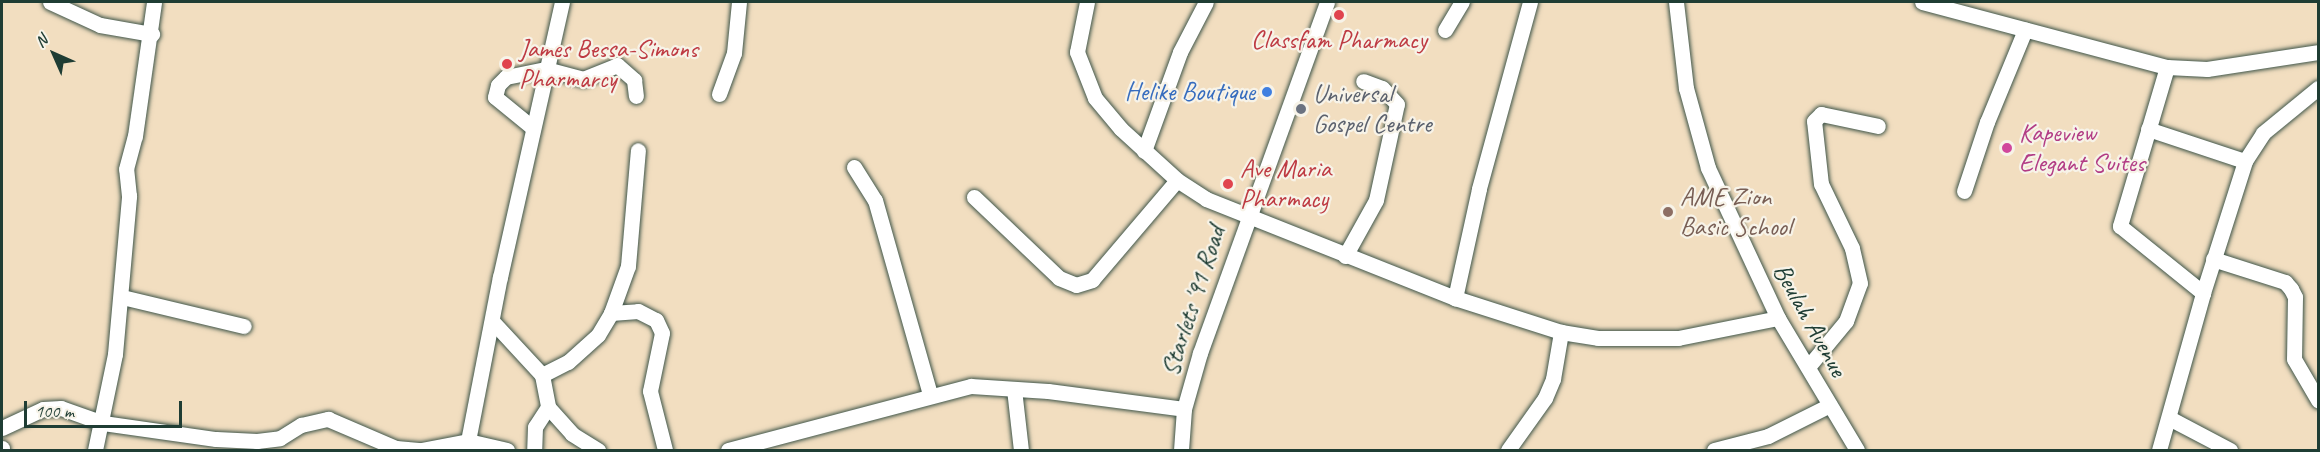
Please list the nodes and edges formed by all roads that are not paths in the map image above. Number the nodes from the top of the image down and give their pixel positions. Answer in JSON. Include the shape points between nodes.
{"nodes":[{"id":1,"x":50,"y":2,"type":"edge"},
{"id":2,"x":154,"y":2,"type":"edge"},
{"id":3,"x":562,"y":2,"type":"edge"},
{"id":4,"x":739,"y":2,"type":"edge"},
{"id":5,"x":1087,"y":2,"type":"edge"},
{"id":6,"x":1206,"y":2,"type":"edge"},
{"id":7,"x":1327,"y":2,"type":"edge"},
{"id":8,"x":1462,"y":2,"type":"edge"},
{"id":9,"x":1530,"y":2,"type":"edge"},
{"id":10,"x":1676,"y":2,"type":"edge"},
{"id":11,"x":1922,"y":2,"type":"edge"},
{"id":12,"x":1445,"y":30,"type":"dead end"},
{"id":13,"x":2025,"y":30,"type":"junction"},
{"id":14,"x":152,"y":34,"type":"junction"},
{"id":15,"x":2319,"y":52,"type":"edge"},
{"id":16,"x":2167,"y":67,"type":"junction"},
{"id":17,"x":546,"y":69,"type":"junction"},
{"id":18,"x":1363,"y":81,"type":"dead end"},
{"id":19,"x":2319,"y":87,"type":"edge"},
{"id":20,"x":719,"y":94,"type":"dead end"},
{"id":21,"x":636,"y":96,"type":"dead end"},
{"id":22,"x":1878,"y":126,"type":"dead end"},
{"id":23,"x":533,"y":128,"type":"junction"},
{"id":24,"x":2148,"y":129,"type":"junction"},
{"id":25,"x":638,"y":150,"type":"dead end"},
{"id":26,"x":1144,"y":151,"type":"junction"},
{"id":27,"x":2245,"y":161,"type":"junction"},
{"id":28,"x":854,"y":168,"type":"dead end"},
{"id":29,"x":1177,"y":180,"type":"junction"},
{"id":30,"x":1965,"y":190,"type":"dead end"},
{"id":31,"x":974,"y":197,"type":"dead end"},
{"id":32,"x":1247,"y":214,"type":"junction"},
{"id":33,"x":1345,"y":255,"type":"junction"},
{"id":34,"x":2213,"y":259,"type":"junction"},
{"id":35,"x":2203,"y":292,"type":"junction"},
{"id":36,"x":122,"y":297,"type":"junction"},
{"id":37,"x":1455,"y":298,"type":"junction"},
{"id":38,"x":611,"y":313,"type":"junction"},
{"id":39,"x":1778,"y":318,"type":"junction"},
{"id":40,"x":493,"y":322,"type":"junction"},
{"id":41,"x":244,"y":326,"type":"dead end"},
{"id":42,"x":1561,"y":332,"type":"junction"},
{"id":43,"x":1808,"y":368,"type":"junction"},
{"id":44,"x":542,"y":375,"type":"junction"},
{"id":45,"x":1014,"y":389,"type":"junction"},
{"id":46,"x":930,"y":395,"type":"junction"},
{"id":47,"x":2319,"y":400,"type":"edge"},
{"id":48,"x":1830,"y":405,"type":"junction"},
{"id":49,"x":548,"y":407,"type":"junction"},
{"id":50,"x":1184,"y":409,"type":"junction"},
{"id":51,"x":2169,"y":418,"type":"junction"},
{"id":52,"x":103,"y":423,"type":"junction"},
{"id":53,"x":2,"y":428,"type":"edge"},
{"id":54,"x":467,"y":446,"type":"edge"},
{"id":55,"x":95,"y":450,"type":"edge"},
{"id":56,"x":507,"y":450,"type":"edge"},
{"id":57,"x":534,"y":450,"type":"edge"},
{"id":58,"x":598,"y":450,"type":"edge"},
{"id":59,"x":665,"y":450,"type":"edge"},
{"id":60,"x":728,"y":450,"type":"edge"},
{"id":61,"x":1021,"y":450,"type":"edge"},
{"id":62,"x":1181,"y":450,"type":"edge"},
{"id":63,"x":1508,"y":450,"type":"edge"},
{"id":64,"x":1714,"y":450,"type":"edge"},
{"id":65,"x":1857,"y":450,"type":"edge"},
{"id":66,"x":2159,"y":450,"type":"edge"},
{"id":67,"x":2230,"y":450,"type":"edge"}],
"edges":[{"from":1,"to":14,"type":"street","via":[[100,25]]},
{"from":2,"to":14,"type":"street"},
{"from":3,"to":17,"type":"street"},
{"from":4,"to":20,"type":"street","via":[[734,53]]},
{"from":5,"to":26,"type":"street","via":[[1077,52],[1095,98]]},
{"from":6,"to":26,"type":"street","via":[[1180,52]]},
{"from":7,"to":32,"type":"street","name":"Starlets '91 Road"},
{"from":8,"to":12,"type":"street"},
{"from":9,"to":37,"type":"street","via":[[1479,189]]},
{"from":10,"to":39,"type":"street","name":"Beulah Avenue","via":[[1686,88],[1708,168]]},
{"from":11,"to":13,"type":"street"},
{"from":13,"to":16,"type":"street"},
{"from":13,"to":30,"type":"street","via":[[1987,122]]},
{"from":14,"to":36,"type":"street","via":[[126,170],[129,196]]},
{"from":15,"to":16,"type":"street","via":[[2207,69]]},
{"from":16,"to":24,"type":"street"},
{"from":17,"to":21,"type":"street","via":[[583,80],[617,66],[634,80]]},
{"from":17,"to":23,"type":"street"},
{"from":17,"to":23,"type":"street","via":[[515,74],[498,85],[495,97]]},
{"from":18,"to":33,"type":"street","via":[[1383,88],[1397,104],[1376,200]]},
{"from":19,"to":27,"type":"street","via":[[2263,133]]},
{"from":22,"to":43,"type":"street","via":[[1821,114],[1814,121],[1821,184],[1852,248],[1860,283],[1846,321]]},
{"from":23,"to":40,"type":"street"},
{"from":24,"to":27,"type":"street"},
{"from":24,"to":35,"type":"street","via":[[2120,226]]},
{"from":25,"to":38,"type":"street","via":[[628,266]]},
{"from":26,"to":29,"type":"street"},
{"from":27,"to":34,"type":"street"},
{"from":28,"to":46,"type":"street","via":[[875,200]]},
{"from":29,"to":31,"type":"street","via":[[1092,280],[1076,285],[1059,278]]},
{"from":29,"to":32,"type":"street","via":[[1206,199]]},
{"from":32,"to":33,"type":"street"},
{"from":32,"to":50,"type":"street","name":"Starlets '91 Road"},
{"from":33,"to":37,"type":"street"},
{"from":34,"to":35,"type":"street"},
{"from":34,"to":47,"type":"street","via":[[2285,282],[2291,289],[2295,297],[2294,359]]},
{"from":35,"to":51,"type":"street"},
{"from":36,"to":41,"type":"street"},
{"from":36,"to":52,"type":"street"},
{"from":37,"to":42,"type":"street"},
{"from":38,"to":44,"type":"street","via":[[598,335],[568,362]]},
{"from":38,"to":59,"type":"street","via":[[638,310],[656,320],[662,333],[650,391]]},
{"from":39,"to":42,"type":"street","via":[[1670,338],[1598,338]]},
{"from":39,"to":43,"type":"street","name":"Beulah Avenue"},
{"from":40,"to":44,"type":"street"},
{"from":40,"to":54,"type":"street"},
{"from":42,"to":63,"type":"street","via":[[1553,378],[1545,398]]},
{"from":43,"to":48,"type":"street","name":"Beulah Avenue"},
{"from":44,"to":49,"type":"street"},
{"from":45,"to":46,"type":"street","via":[[970,386]]},
{"from":45,"to":50,"type":"street"},
{"from":45,"to":61,"type":"street"},
{"from":46,"to":60,"type":"street"},
{"from":48,"to":64,"type":"street","via":[[1768,436]]},
{"from":48,"to":65,"type":"street","name":"Beulah Avenue"},
{"from":49,"to":57,"type":"street","via":[[535,427]]},
{"from":49,"to":58,"type":"street","via":[[572,434]]},
{"from":50,"to":62,"type":"street","name":"Starlets '91 Road"},
{"from":51,"to":66,"type":"street"},
{"from":51,"to":67,"type":"street"},
{"from":52,"to":53,"type":"street","via":[[61,408],[43,409]]},
{"from":52,"to":54,"type":"street","via":[[257,441],[280,438],[301,425],[328,419],[396,448]]},
{"from":52,"to":55,"type":"street"},
{"from":54,"to":56,"type":"street"}]}
